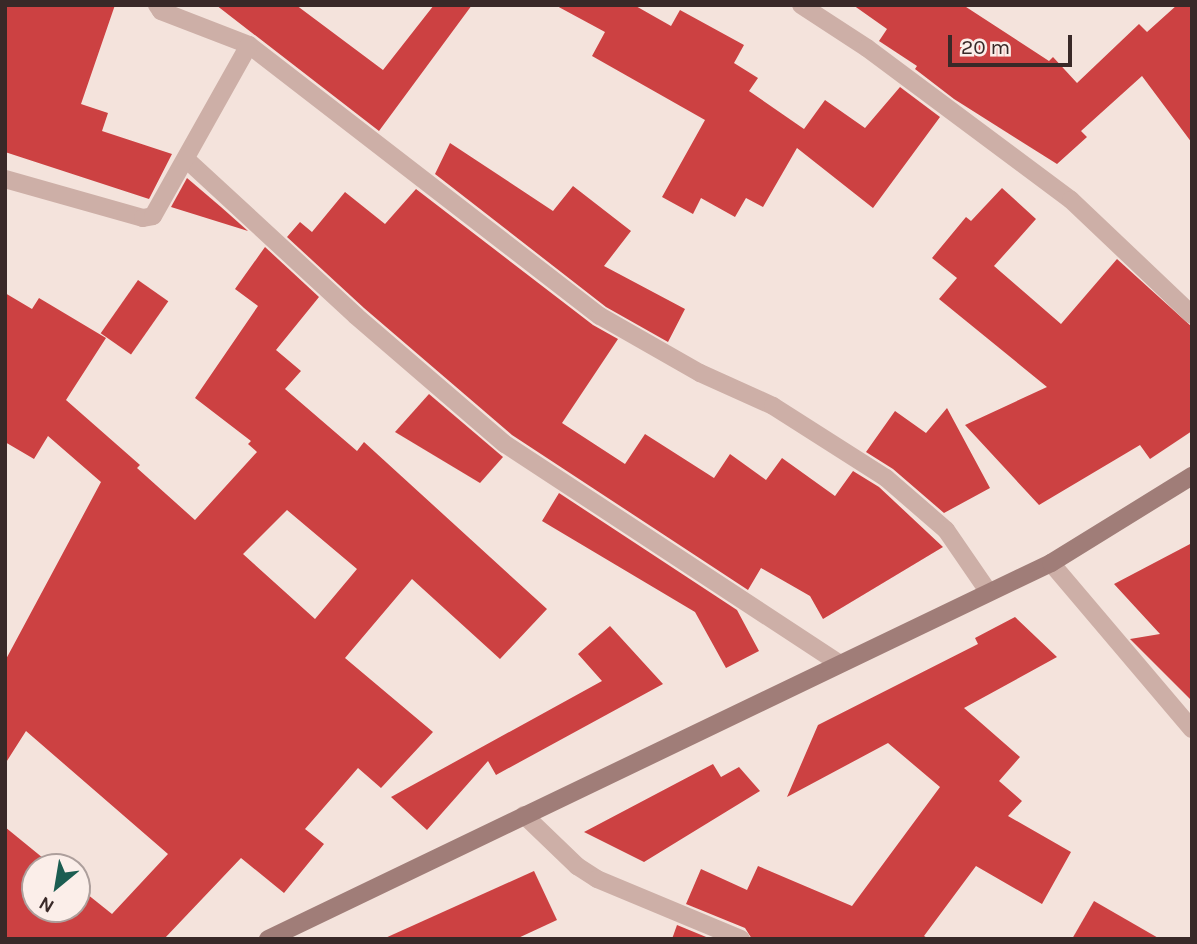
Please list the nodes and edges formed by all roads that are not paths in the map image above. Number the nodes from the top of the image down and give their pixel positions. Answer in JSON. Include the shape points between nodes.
{"nodes":[{"id":1,"x":157,"y":5,"type":"edge"},
{"id":2,"x":802,"y":5,"type":"edge"},
{"id":3,"x":249,"y":45,"type":"junction"},
{"id":4,"x":186,"y":159,"type":"junction"},
{"id":5,"x":10,"y":180,"type":"edge"},
{"id":6,"x":5,"y":198,"type":"edge"},
{"id":7,"x":1192,"y":315,"type":"edge"},
{"id":8,"x":1192,"y":476,"type":"edge"},
{"id":9,"x":1051,"y":563,"type":"junction"},
{"id":10,"x":988,"y":591,"type":"junction"},
{"id":11,"x":839,"y":663,"type":"junction"},
{"id":12,"x":1192,"y":729,"type":"edge"},
{"id":13,"x":524,"y":815,"type":"junction"},
{"id":14,"x":268,"y":939,"type":"edge"},
{"id":15,"x":741,"y":939,"type":"edge"}],
"edges":[{"from":1,"to":3,"type":"street","via":[[161,11]]},
{"from":2,"to":7,"type":"street","via":[[1071,200]]},
{"from":3,"to":4,"type":"street"},
{"from":3,"to":10,"type":"street","via":[[600,316],[700,373],[773,406],[886,478],[946,530]]},
{"from":4,"to":5,"type":"street","via":[[153,216],[143,218]]},
{"from":4,"to":11,"type":"street","via":[[356,316],[505,444]]},
{"from":5,"to":6,"type":"street"},
{"from":8,"to":9,"type":"street"},
{"from":9,"to":10,"type":"street"},
{"from":9,"to":12,"type":"street"},
{"from":10,"to":11,"type":"street"},
{"from":11,"to":13,"type":"street"},
{"from":13,"to":14,"type":"street"},
{"from":13,"to":15,"type":"street","via":[[597,879]]}]}
